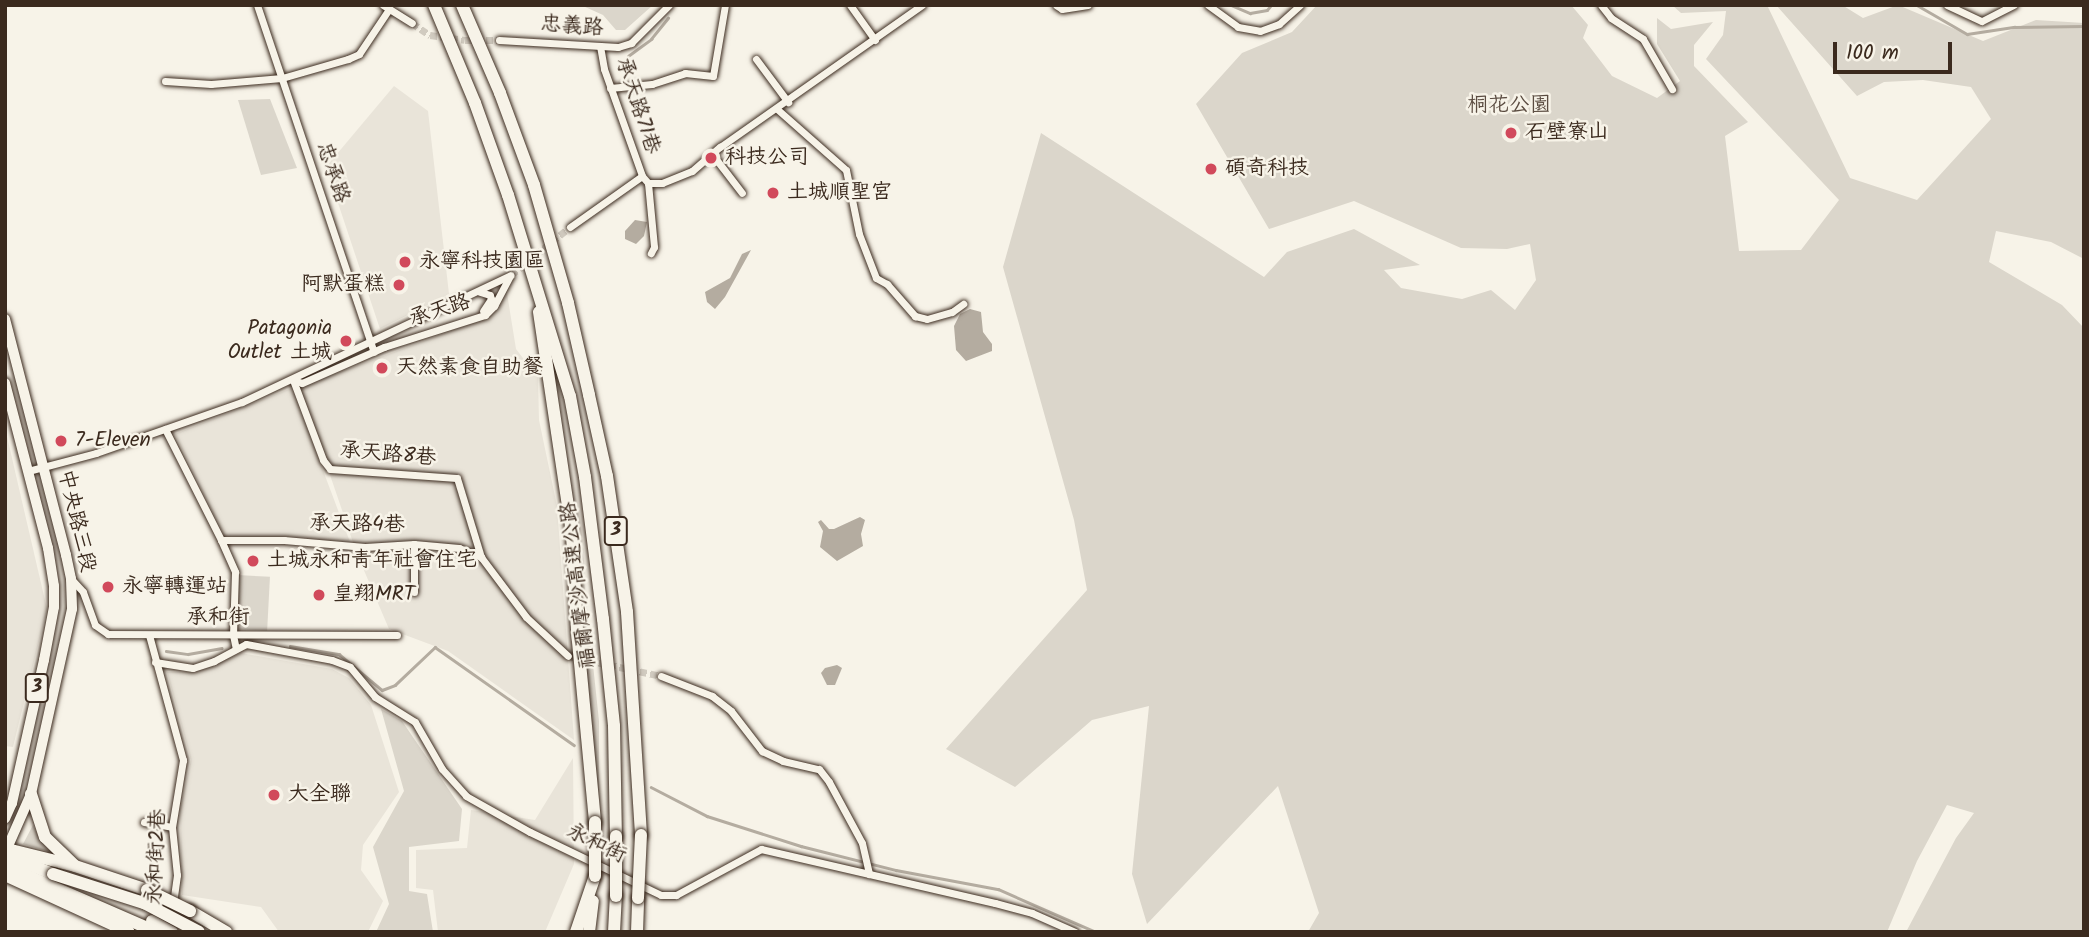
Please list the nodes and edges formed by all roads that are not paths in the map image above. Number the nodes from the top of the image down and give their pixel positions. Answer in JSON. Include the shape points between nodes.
{"nodes":[{"id":1,"x":257,"y":5,"type":"edge"},
{"id":2,"x":434,"y":5,"type":"edge"},
{"id":3,"x":462,"y":5,"type":"edge"},
{"id":4,"x":669,"y":5,"type":"edge"},
{"id":5,"x":725,"y":5,"type":"edge"},
{"id":6,"x":850,"y":5,"type":"edge"},
{"id":7,"x":922,"y":5,"type":"edge"},
{"id":8,"x":1056,"y":5,"type":"edge"},
{"id":9,"x":1088,"y":5,"type":"edge"},
{"id":10,"x":1208,"y":5,"type":"edge"},
{"id":11,"x":1300,"y":5,"type":"edge"},
{"id":12,"x":1601,"y":5,"type":"edge"},
{"id":13,"x":1947,"y":5,"type":"edge"},
{"id":14,"x":2014,"y":5,"type":"edge"},
{"id":15,"x":386,"y":7,"type":"edge"},
{"id":16,"x":412,"y":23,"type":"tunnel mouth"},
{"id":17,"x":499,"y":40,"type":"tunnel mouth"},
{"id":18,"x":875,"y":40,"type":"junction"},
{"id":19,"x":600,"y":46,"type":"junction"},
{"id":20,"x":756,"y":59,"type":"dead end"},
{"id":21,"x":282,"y":78,"type":"junction"},
{"id":22,"x":165,"y":81,"type":"dead end"},
{"id":23,"x":610,"y":88,"type":"junction"},
{"id":24,"x":1672,"y":89,"type":"dead end"},
{"id":25,"x":788,"y":102,"type":"junction"},
{"id":26,"x":777,"y":109,"type":"junction"},
{"id":27,"x":712,"y":154,"type":"junction"},
{"id":28,"x":642,"y":176,"type":"junction"},
{"id":29,"x":649,"y":183,"type":"junction"},
{"id":30,"x":742,"y":193,"type":"dead end"},
{"id":31,"x":570,"y":227,"type":"tunnel mouth"},
{"id":32,"x":650,"y":253,"type":"dead end"},
{"id":33,"x":532,"y":266,"type":"junction"},
{"id":34,"x":492,"y":285,"type":"junction"},
{"id":35,"x":477,"y":292,"type":"junction"},
{"id":36,"x":498,"y":298,"type":"junction"},
{"id":37,"x":963,"y":304,"type":"dead end"},
{"id":38,"x":5,"y":319,"type":"edge"},
{"id":39,"x":467,"y":320,"type":"junction"},
{"id":40,"x":371,"y":343,"type":"junction"},
{"id":41,"x":9,"y":347,"type":"edge"},
{"id":42,"x":374,"y":352,"type":"junction"},
{"id":43,"x":293,"y":380,"type":"junction"},
{"id":44,"x":5,"y":383,"type":"edge"},
{"id":45,"x":165,"y":429,"type":"junction"},
{"id":46,"x":43,"y":467,"type":"junction"},
{"id":47,"x":28,"y":471,"type":"junction"},
{"id":48,"x":222,"y":540,"type":"junction"},
{"id":49,"x":414,"y":544,"type":"junction"},
{"id":50,"x":65,"y":551,"type":"junction"},
{"id":51,"x":50,"y":554,"type":"junction"},
{"id":52,"x":481,"y":557,"type":"junction"},
{"id":53,"x":71,"y":579,"type":"junction"},
{"id":54,"x":414,"y":592,"type":"dead end"},
{"id":55,"x":149,"y":635,"type":"junction"},
{"id":56,"x":233,"y":635,"type":"junction"},
{"id":57,"x":397,"y":635,"type":"dead end"},
{"id":58,"x":236,"y":649,"type":"junction"},
{"id":59,"x":568,"y":656,"type":"tunnel mouth"},
{"id":60,"x":155,"y":662,"type":"junction"},
{"id":61,"x":661,"y":676,"type":"tunnel mouth"},
{"id":62,"x":31,"y":794,"type":"junction"},
{"id":63,"x":5,"y":819,"type":"edge"},
{"id":64,"x":144,"y":822,"type":"dead end"},
{"id":65,"x":172,"y":827,"type":"junction"},
{"id":66,"x":6,"y":853,"type":"edge"},
{"id":67,"x":5,"y":866,"type":"edge"},
{"id":68,"x":75,"y":866,"type":"junction"},
{"id":69,"x":868,"y":871,"type":"junction"},
{"id":70,"x":5,"y":875,"type":"edge"},
{"id":71,"x":595,"y":876,"type":"junction"},
{"id":72,"x":51,"y":879,"type":"junction"},
{"id":73,"x":129,"y":932,"type":"edge"},
{"id":74,"x":157,"y":932,"type":"edge"},
{"id":75,"x":172,"y":932,"type":"edge"},
{"id":76,"x":185,"y":932,"type":"edge"},
{"id":77,"x":199,"y":932,"type":"edge"},
{"id":78,"x":226,"y":932,"type":"edge"},
{"id":79,"x":576,"y":932,"type":"edge"},
{"id":80,"x":589,"y":932,"type":"edge"},
{"id":81,"x":614,"y":932,"type":"edge"},
{"id":82,"x":637,"y":932,"type":"edge"},
{"id":83,"x":1075,"y":932,"type":"edge"}],
"edges":[{"from":1,"to":21,"type":"street","name":"忠承路"},
{"from":2,"to":33,"type":"highway","name":"福爾摩沙高速公路","number":"3","via":[[475,103]]},
{"from":3,"to":82,"type":"highway","name":"福爾摩沙高速公路","number":"3","bridge":true,"via":[[534,185],[568,303],[607,476],[636,723],[641,835]]},
{"from":4,"to":19,"type":"street","name":"忠義路","via":[[631,43]]},
{"from":5,"to":23,"type":"street","via":[[713,76],[685,73],[652,84]]},
{"from":6,"to":18,"type":"street"},
{"from":7,"to":18,"type":"street"},
{"from":8,"to":9,"type":"street","via":[[1062,9]]},
{"from":10,"to":11,"type":"street","via":[[1238,27],[1260,31],[1279,24]]},
{"from":12,"to":24,"type":"street","via":[[1611,18],[1643,39]]},
{"from":13,"to":14,"type":"street","via":[[1982,21]]},
{"from":15,"to":16,"type":"street"},
{"from":15,"to":21,"type":"street","via":[[359,54]]},
{"from":17,"to":19,"type":"street","name":"忠義路"},
{"from":18,"to":25,"type":"street"},
{"from":19,"to":23,"type":"street","name":"承天路71巷"},
{"from":20,"to":25,"type":"street"},
{"from":21,"to":22,"type":"street","via":[[211,84]]},
{"from":21,"to":40,"type":"street","name":"忠承路"},
{"from":23,"to":28,"type":"street","name":"承天路71巷"},
{"from":25,"to":26,"type":"street"},
{"from":26,"to":27,"type":"street"},
{"from":26,"to":37,"type":"street","via":[[846,170],[859,234],[876,278],[915,316],[927,319]]},
{"from":27,"to":29,"type":"street","via":[[692,171]]},
{"from":27,"to":30,"type":"street"},
{"from":28,"to":29,"type":"street"},
{"from":28,"to":31,"type":"street"},
{"from":29,"to":32,"type":"street","via":[[654,247]]},
{"from":33,"to":71,"type":"highway","bridge":true,"via":[[572,534],[595,822]]},
{"from":33,"to":81,"type":"highway","name":"福爾摩沙高速公路","number":"3","bridge":true,"via":[[570,396],[585,477],[614,726]]},
{"from":34,"to":35,"type":"street","name":"承天路"},
{"from":34,"to":36,"type":"street"},
{"from":34,"to":36,"type":"street","name":"承天路","via":[[511,275]]},
{"from":35,"to":39,"type":"street","via":[[490,295],[490,303]]},
{"from":35,"to":40,"type":"street","name":"承天路"},
{"from":36,"to":39,"type":"street","name":"承天路","via":[[485,315]]},
{"from":38,"to":41,"type":"main road","name":"中央路三段","number":"3"},
{"from":39,"to":42,"type":"street","name":"承天路"},
{"from":40,"to":42,"type":"street","name":"忠承路"},
{"from":40,"to":43,"type":"street","name":"承天路"},
{"from":41,"to":46,"type":"main road","name":"中央路三段","number":"3"},
{"from":42,"to":43,"type":"street","name":"承天路","via":[[302,383]]},
{"from":43,"to":45,"type":"street","name":"承天路"},
{"from":43,"to":52,"type":"street","name":"承天路8巷","via":[[330,469],[457,478]]},
{"from":44,"to":47,"type":"main road","name":"中央路三段","number":"3"},
{"from":45,"to":46,"type":"street","name":"承天路"},
{"from":45,"to":48,"type":"street"},
{"from":46,"to":47,"type":"street","name":"承天路"},
{"from":46,"to":50,"type":"main road","name":"中央路三段","number":"3"},
{"from":47,"to":51,"type":"main road","name":"中央路三段","number":"3"},
{"from":48,"to":49,"type":"street","name":"承天路4巷","via":[[365,547]]},
{"from":48,"to":56,"type":"street","via":[[235,572]]},
{"from":49,"to":52,"type":"street","name":"承天路4巷","via":[[459,548]]},
{"from":49,"to":54,"type":"street"},
{"from":50,"to":51,"type":"main road"},
{"from":50,"to":53,"type":"main road","name":"中央路三段","number":"3"},
{"from":51,"to":63,"type":"main road","name":"中央路三段","number":"3","via":[[54,607]]},
{"from":52,"to":59,"type":"street","via":[[526,618]]},
{"from":53,"to":55,"type":"street","name":"承和街","via":[[83,592],[99,629],[108,634]]},
{"from":53,"to":62,"type":"main road","name":"中央路三段","number":"3","via":[[70,626]]},
{"from":55,"to":56,"type":"street","name":"承和街"},
{"from":55,"to":60,"type":"street","name":"永和街2巷"},
{"from":56,"to":57,"type":"street","name":"承和街"},
{"from":56,"to":58,"type":"street"},
{"from":58,"to":60,"type":"street","name":"永和街","via":[[193,668]]},
{"from":58,"to":69,"type":"street","name":"永和街","via":[[246,644],[350,667],[375,697],[415,722],[442,769],[466,796],[661,895],[676,895],[761,849]]},
{"from":60,"to":65,"type":"street","name":"永和街2巷","via":[[183,760]]},
{"from":61,"to":69,"type":"street","via":[[712,696],[731,711],[762,751],[819,769],[862,843]]},
{"from":62,"to":66,"type":"main road","name":"中央路三段","number":"3"},
{"from":62,"to":68,"type":"highway","via":[[44,837]]},
{"from":64,"to":65,"type":"street"},
{"from":65,"to":75,"type":"street","name":"永和街2巷","via":[[177,874]]},
{"from":66,"to":68,"type":"highway"},
{"from":66,"to":72,"type":"highway"},
{"from":67,"to":72,"type":"highway"},
{"from":68,"to":78,"type":"highway","bridge":true,"via":[[147,890]]},
{"from":69,"to":83,"type":"street","name":"永和街","via":[[1020,910]]},
{"from":70,"to":73,"type":"highway"},
{"from":71,"to":79,"type":"highway"},
{"from":71,"to":80,"type":"highway"},
{"from":72,"to":74,"type":"highway"},
{"from":72,"to":75,"type":"highway"},
{"from":72,"to":76,"type":"highway","bridge":true,"via":[[154,915]]},
{"from":72,"to":77,"type":"highway","bridge":true,"via":[[144,903]]}]}
